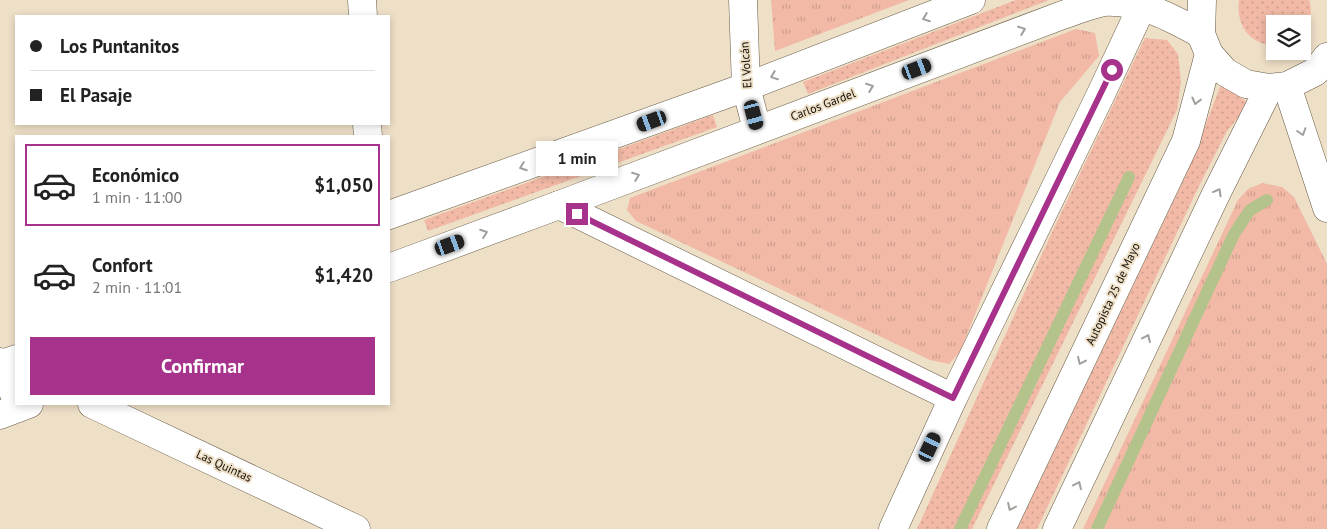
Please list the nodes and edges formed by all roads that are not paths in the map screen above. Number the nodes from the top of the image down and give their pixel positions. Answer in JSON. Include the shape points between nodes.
{"nodes":[{"id":1,"x":362,"y":0,"type":"edge"},
{"id":2,"x":743,"y":0,"type":"edge"},
{"id":3,"x":971,"y":0,"type":"edge"},
{"id":4,"x":1202,"y":0,"type":"edge"},
{"id":5,"x":1143,"y":2,"type":"edge"},
{"id":6,"x":363,"y":15,"type":"edge"},
{"id":7,"x":1205,"y":44,"type":"junction"},
{"id":8,"x":1327,"y":57,"type":"edge"},
{"id":9,"x":746,"y":87,"type":"junction"},
{"id":10,"x":1278,"y":87,"type":"junction"},
{"id":11,"x":757,"y":130,"type":"junction"},
{"id":12,"x":559,"y":205,"type":"junction"},
{"id":13,"x":1327,"y":208,"type":"edge"},
{"id":14,"x":390,"y":215,"type":"edge"},
{"id":15,"x":391,"y":263,"type":"edge"},
{"id":16,"x":15,"y":359,"type":"edge"},
{"id":17,"x":0,"y":364,"type":"edge"},
{"id":18,"x":953,"y":398,"type":"junction"},
{"id":19,"x":15,"y":400,"type":"edge"},
{"id":20,"x":94,"y":405,"type":"edge"},
{"id":21,"x":356,"y":529,"type":"edge"},
{"id":22,"x":893,"y":529,"type":"edge"},
{"id":23,"x":1001,"y":529,"type":"edge"},
{"id":24,"x":1057,"y":529,"type":"edge"}],
"edges":[{"from":1,"to":6,"type":"street"},
{"from":2,"to":9,"type":"street","name":"El Volcán"},
{"from":3,"to":9,"type":"street","one_way":true},
{"from":4,"to":7,"type":"street","name":"Autopista 25 de Mayo"},
{"from":5,"to":7,"type":"street","name":"Carlos Gardel","via":[[1169,16]]},
{"from":11,"to":5,"type":"street","name":"Carlos Gardel","one_way":true,"via":[[1060,16],[1105,2]]},
{"from":5,"to":18,"type":"street"},
{"from":7,"to":10,"type":"street","name":"Carlos Gardel","via":[[1225,72],[1246,84]]},
{"from":7,"to":23,"type":"street","name":"Autopista 25 de Mayo","one_way":true,"via":[[1200,84],[1186,141]]},
{"from":8,"to":10,"type":"street","via":[[1315,72]]},
{"from":9,"to":11,"type":"street","name":"El Volcán"},
{"from":9,"to":14,"type":"street","one_way":true},
{"from":10,"to":13,"type":"street","one_way":true},
{"from":24,"to":10,"type":"street","one_way":true,"via":[[1212,203]]},
{"from":12,"to":11,"type":"street","name":"Carlos Gardel","one_way":true},
{"from":15,"to":12,"type":"street","name":"Carlos Gardel","one_way":true},
{"from":12,"to":18,"type":"street"},
{"from":16,"to":17,"type":"street"},
{"from":17,"to":19,"type":"street"},
{"from":18,"to":22,"type":"street"},
{"from":20,"to":21,"type":"street","name":"Las Quintas"}]}
